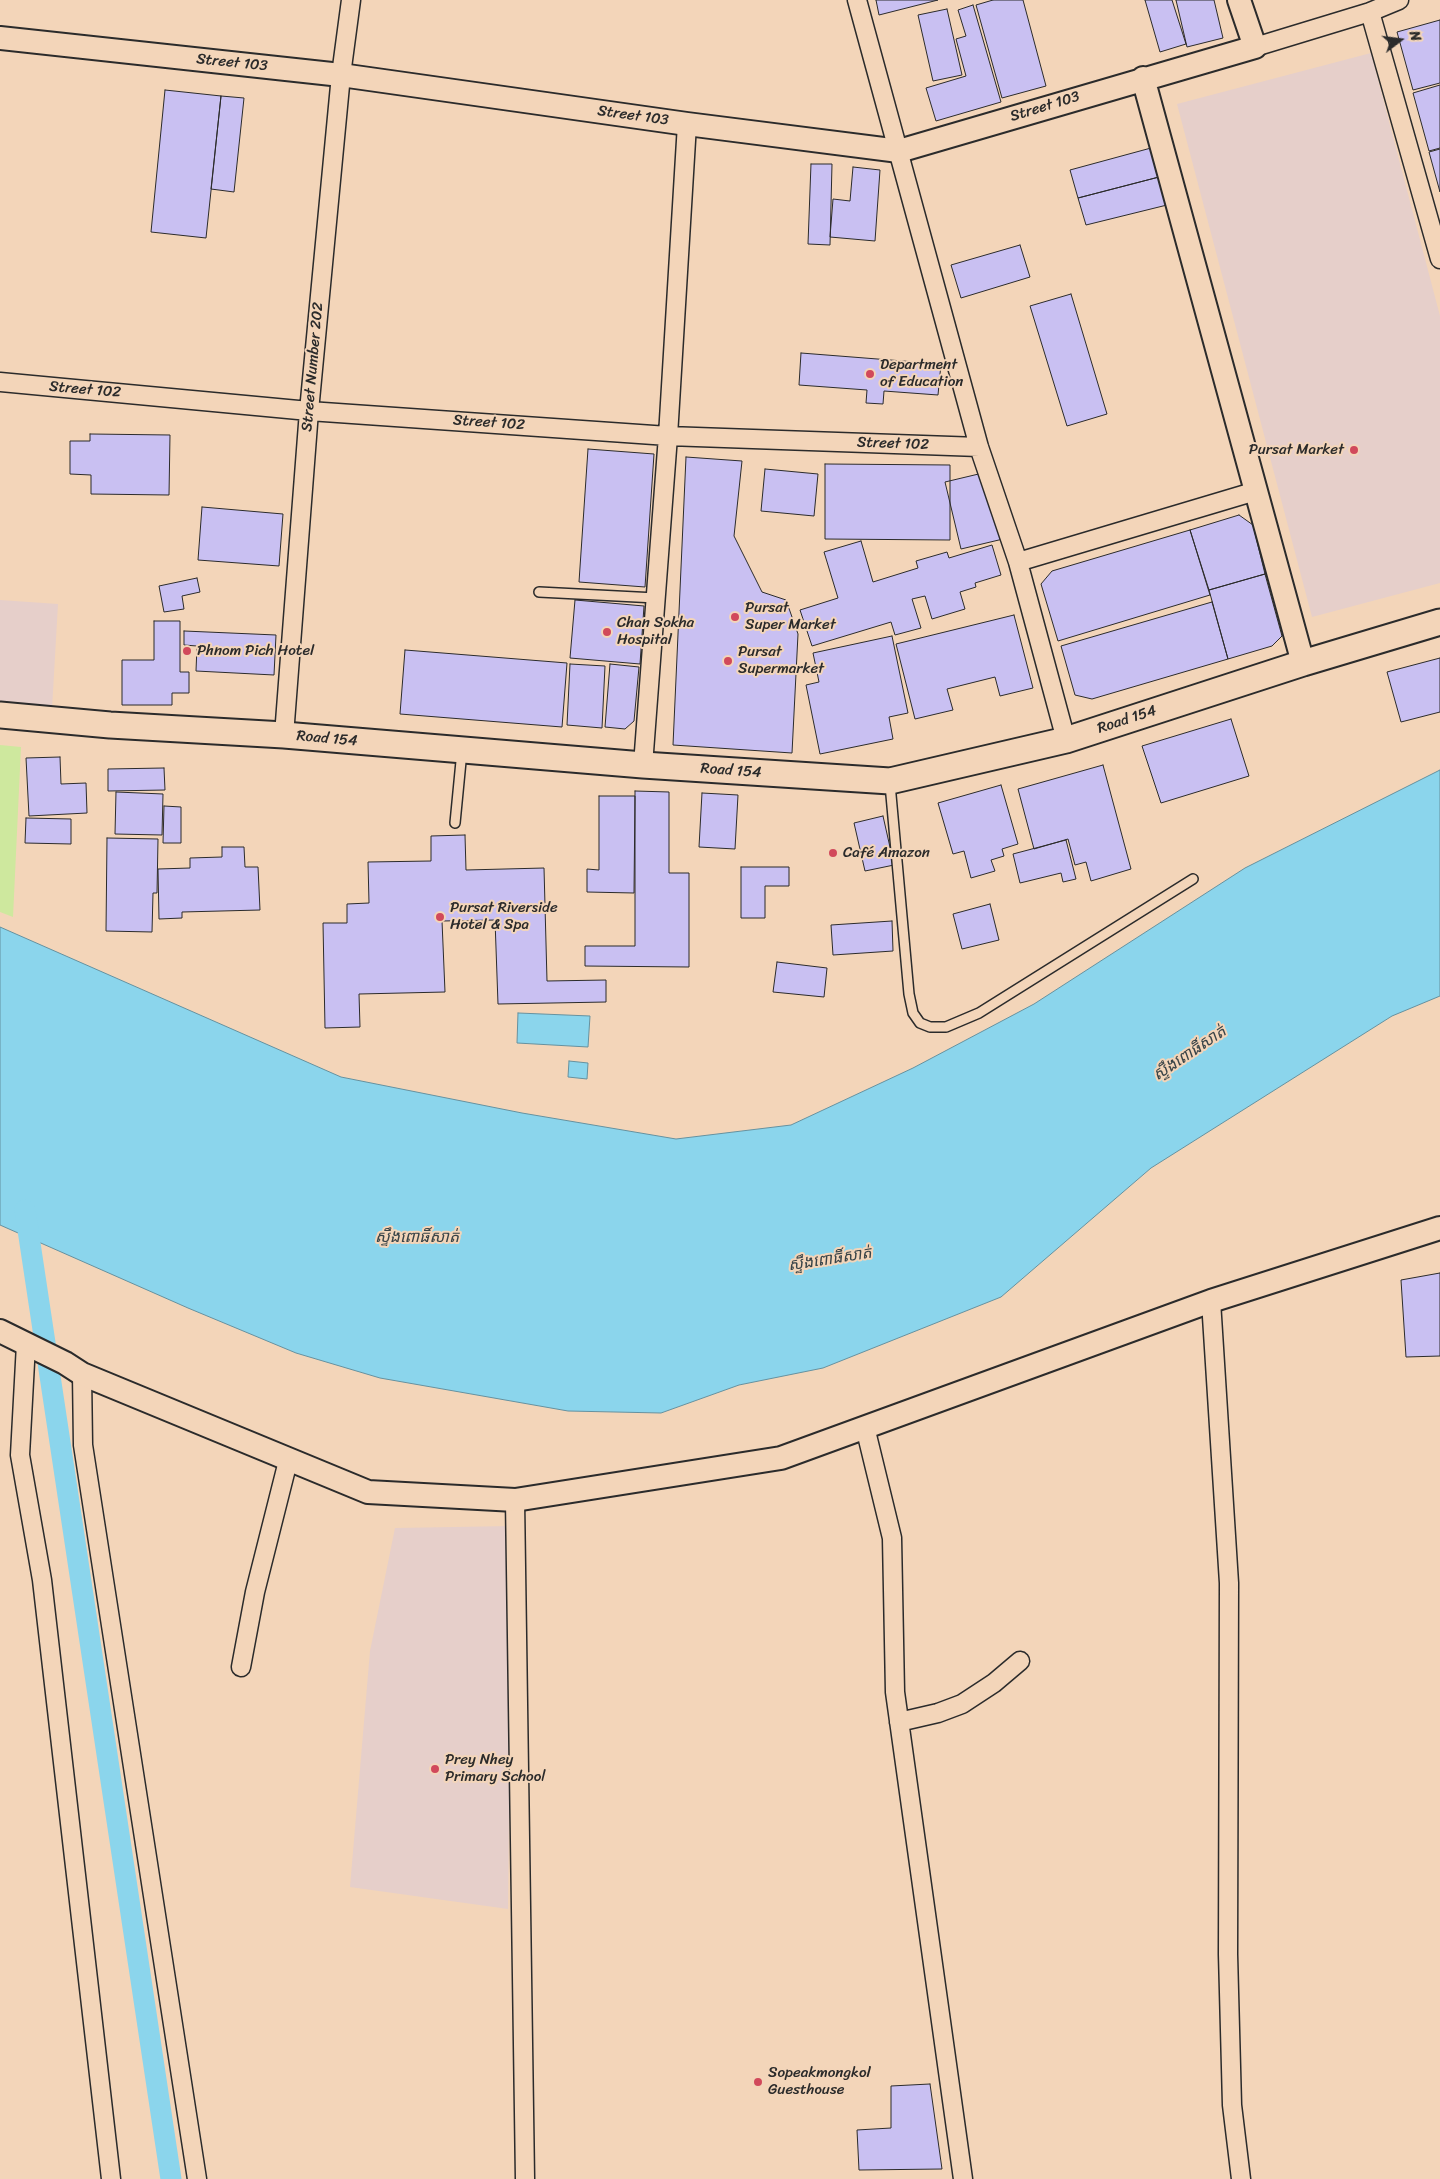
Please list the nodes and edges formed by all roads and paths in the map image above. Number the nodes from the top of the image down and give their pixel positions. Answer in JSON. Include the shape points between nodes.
{"nodes":[{"id":1,"x":351,"y":0,"type":"edge"},
{"id":2,"x":857,"y":0,"type":"edge"},
{"id":3,"x":1238,"y":0,"type":"edge"},
{"id":4,"x":1400,"y":0,"type":"edge"},
{"id":5,"x":1370,"y":12,"type":"junction"},
{"id":6,"x":0,"y":38,"type":"edge"},
{"id":7,"x":1254,"y":46,"type":"junction"},
{"id":8,"x":341,"y":75,"type":"junction"},
{"id":9,"x":1143,"y":78,"type":"junction"},
{"id":10,"x":687,"y":124,"type":"junction"},
{"id":11,"x":900,"y":150,"type":"junction"},
{"id":12,"x":1440,"y":259,"type":"edge"},
{"id":13,"x":0,"y":382,"type":"edge"},
{"id":14,"x":309,"y":411,"type":"junction"},
{"id":15,"x":668,"y":436,"type":"junction"},
{"id":16,"x":979,"y":447,"type":"junction"},
{"id":17,"x":1256,"y":491,"type":"junction"},
{"id":18,"x":1018,"y":562,"type":"junction"},
{"id":19,"x":539,"y":592,"type":"dead end"},
{"id":20,"x":656,"y":598,"type":"junction"},
{"id":21,"x":1440,"y":622,"type":"edge"},
{"id":22,"x":1302,"y":663,"type":"junction"},
{"id":23,"x":0,"y":715,"type":"edge"},
{"id":24,"x":284,"y":736,"type":"junction"},
{"id":25,"x":1066,"y":740,"type":"junction"},
{"id":26,"x":462,"y":750,"type":"junction"},
{"id":27,"x":643,"y":765,"type":"junction"},
{"id":28,"x":890,"y":781,"type":"junction"},
{"id":29,"x":455,"y":823,"type":"dead end"},
{"id":30,"x":1193,"y":879,"type":"dead end"},
{"id":31,"x":1440,"y":1228,"type":"edge"},
{"id":32,"x":1211,"y":1301,"type":"junction"},
{"id":33,"x":0,"y":1331,"type":"edge"},
{"id":34,"x":32,"y":1346,"type":"junction"},
{"id":35,"x":74,"y":1369,"type":"junction"},
{"id":36,"x":865,"y":1427,"type":"junction"},
{"id":37,"x":288,"y":1461,"type":"junction"},
{"id":38,"x":515,"y":1500,"type":"junction"},
{"id":39,"x":1020,"y":1661,"type":"dead end"},
{"id":40,"x":241,"y":1667,"type":"dead end"},
{"id":41,"x":899,"y":1722,"type":"junction"},
{"id":42,"x":111,"y":2179,"type":"edge"},
{"id":43,"x":197,"y":2179,"type":"edge"},
{"id":44,"x":525,"y":2179,"type":"edge"},
{"id":45,"x":963,"y":2179,"type":"edge"},
{"id":46,"x":1241,"y":2179,"type":"edge"}],
"edges":[{"from":1,"to":8,"type":"street","name":"Street Number 202"},
{"from":2,"to":11,"type":"street"},
{"from":3,"to":7,"type":"street"},
{"from":4,"to":5,"type":"street"},
{"from":5,"to":7,"type":"street"},
{"from":5,"to":12,"type":"street"},
{"from":6,"to":8,"type":"street","name":"Street 103"},
{"from":7,"to":9,"type":"street","name":"Street 103"},
{"from":8,"to":10,"type":"street","name":"Street 103"},
{"from":8,"to":14,"type":"street","name":"Street Number 202"},
{"from":9,"to":11,"type":"street","name":"Street 103"},
{"from":9,"to":17,"type":"street"},
{"from":10,"to":11,"type":"street","name":"Street 103"},
{"from":10,"to":15,"type":"street"},
{"from":11,"to":16,"type":"street"},
{"from":13,"to":14,"type":"street","name":"Street 102"},
{"from":14,"to":15,"type":"street","name":"Street 102"},
{"from":14,"to":24,"type":"street","name":"Street Number 202"},
{"from":15,"to":16,"type":"street","name":"Street 102"},
{"from":15,"to":20,"type":"street"},
{"from":16,"to":18,"type":"street"},
{"from":17,"to":18,"type":"street"},
{"from":17,"to":22,"type":"street"},
{"from":18,"to":25,"type":"street"},
{"from":19,"to":20,"type":"lane"},
{"from":20,"to":27,"type":"street"},
{"from":21,"to":22,"type":"main road","name":"Road 154"},
{"from":22,"to":25,"type":"main road","name":"Road 154"},
{"from":23,"to":24,"type":"main road","name":"Road 154"},
{"from":24,"to":26,"type":"main road","name":"Road 154"},
{"from":25,"to":28,"type":"main road","name":"Road 154"},
{"from":26,"to":27,"type":"main road","name":"Road 154"},
{"from":26,"to":29,"type":"lane"},
{"from":27,"to":28,"type":"main road","name":"Road 154"},
{"from":28,"to":30,"type":"lane","via":[[909,994],[913,1013],[920,1023],[930,1027],[946,1026],[979,1013]]},
{"from":31,"to":32,"type":"street"},
{"from":32,"to":36,"type":"street"},
{"from":32,"to":46,"type":"street","via":[[1229,1583],[1228,1954],[1232,2105]]},
{"from":33,"to":34,"type":"street"},
{"from":34,"to":35,"type":"street"},
{"from":34,"to":42,"type":"street","via":[[20,1454],[42,1580]]},
{"from":35,"to":37,"type":"street"},
{"from":35,"to":43,"type":"street","via":[[83,1445]]},
{"from":36,"to":38,"type":"street","via":[[781,1458]]},
{"from":36,"to":41,"type":"street","via":[[892,1538],[895,1692]]},
{"from":37,"to":38,"type":"street","via":[[368,1492]]},
{"from":37,"to":40,"type":"street","via":[[255,1592]]},
{"from":38,"to":44,"type":"street"},
{"from":39,"to":41,"type":"street","via":[[962,1704]]},
{"from":41,"to":45,"type":"street"}]}
